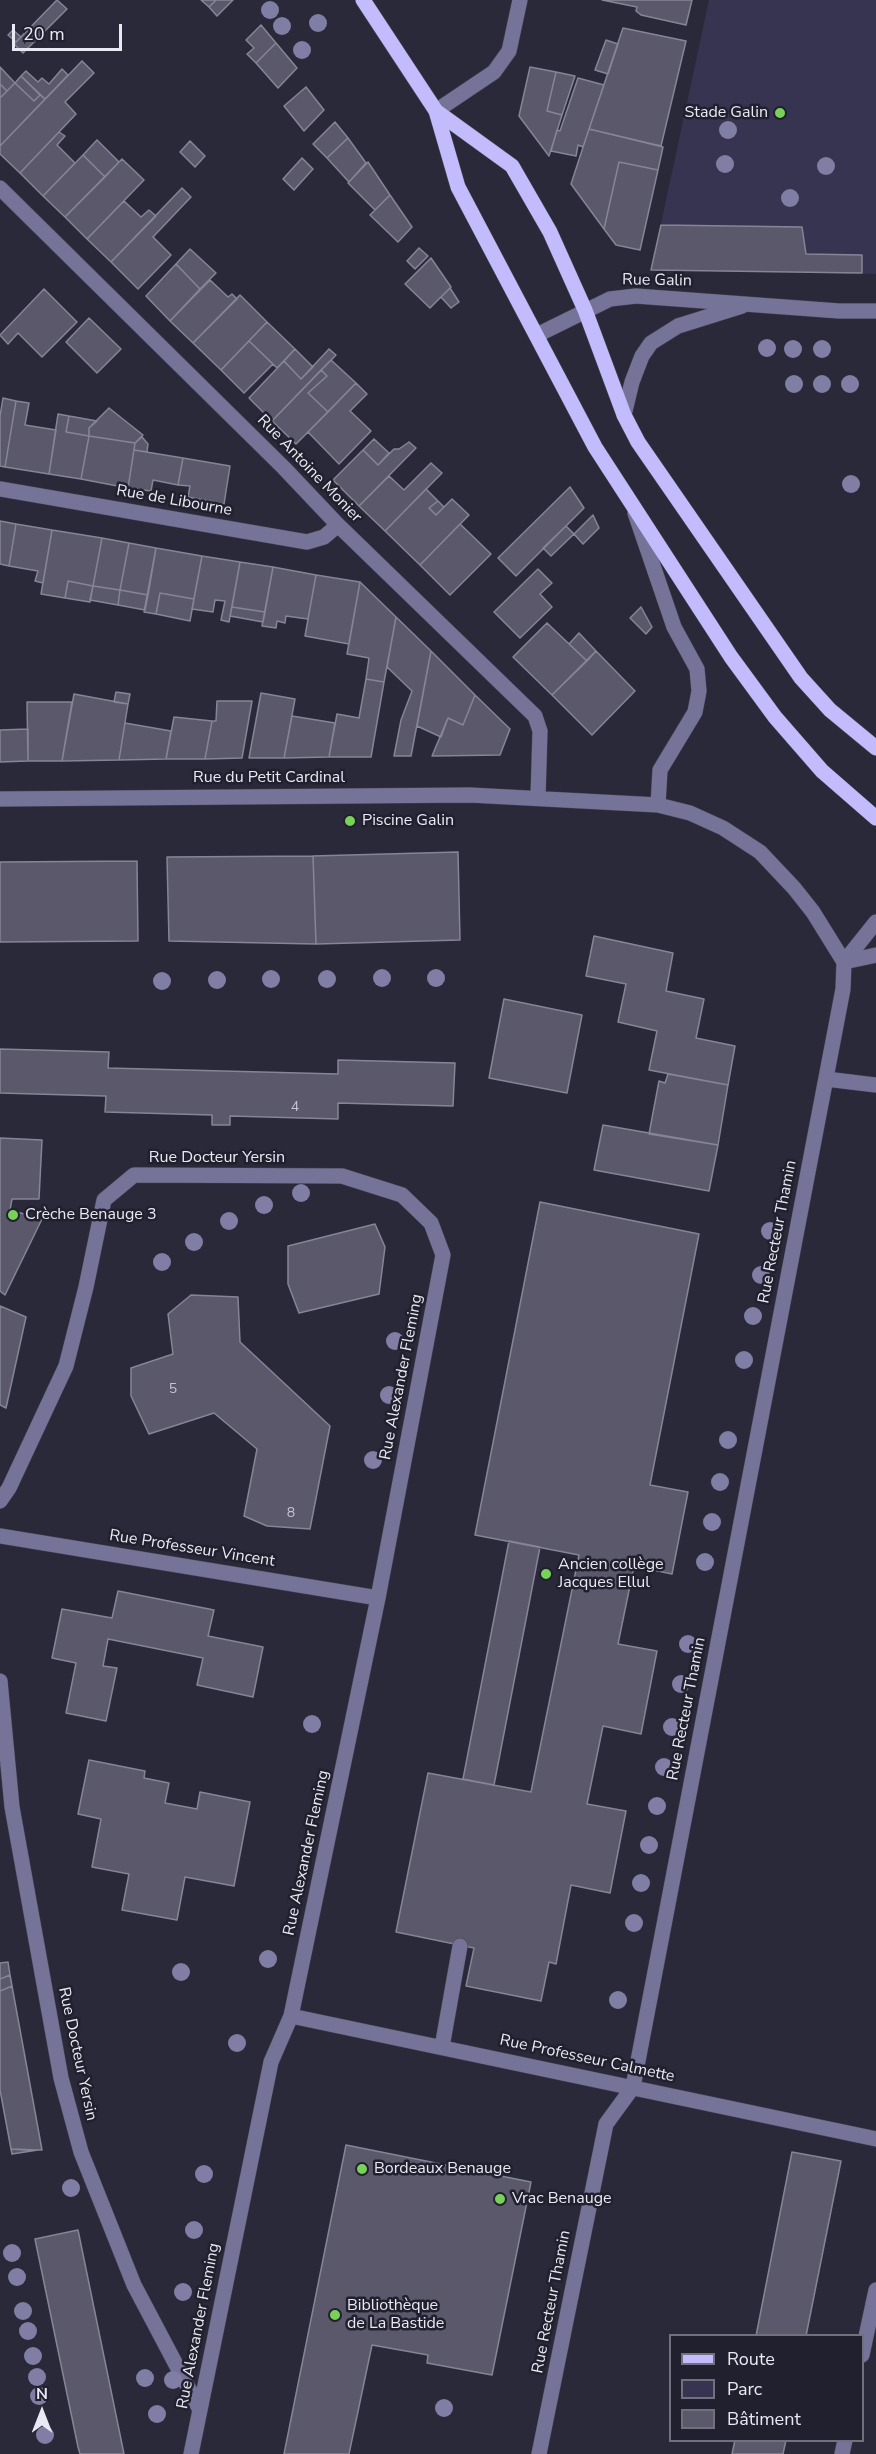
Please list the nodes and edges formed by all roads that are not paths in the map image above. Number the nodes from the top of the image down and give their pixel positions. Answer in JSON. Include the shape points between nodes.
{"nodes":[{"id":1,"x":363,"y":0,"type":"edge"},
{"id":2,"x":520,"y":0,"type":"edge"},
{"id":3,"x":436,"y":111,"type":"junction"},
{"id":4,"x":0,"y":188,"type":"edge"},
{"id":5,"x":752,"y":303,"type":"junction"},
{"id":6,"x":585,"y":310,"type":"junction"},
{"id":7,"x":876,"y":311,"type":"edge"},
{"id":8,"x":537,"y":335,"type":"junction"},
{"id":9,"x":624,"y":415,"type":"junction"},
{"id":10,"x":0,"y":489,"type":"edge"},
{"id":11,"x":632,"y":506,"type":"junction"},
{"id":12,"x":338,"y":525,"type":"junction"},
{"id":13,"x":876,"y":748,"type":"edge"},
{"id":14,"x":538,"y":797,"type":"junction"},
{"id":15,"x":0,"y":799,"type":"edge"},
{"id":16,"x":657,"y":805,"type":"junction"},
{"id":17,"x":876,"y":818,"type":"edge"},
{"id":18,"x":876,"y":922,"type":"edge"},
{"id":19,"x":876,"y":955,"type":"edge"},
{"id":20,"x":844,"y":962,"type":"junction"},
{"id":21,"x":826,"y":1079,"type":"junction"},
{"id":22,"x":876,"y":1085,"type":"edge"},
{"id":23,"x":443,"y":1255,"type":"joint"},
{"id":24,"x":0,"y":1502,"type":"edge"},
{"id":25,"x":0,"y":1536,"type":"edge"},
{"id":26,"x":378,"y":1598,"type":"junction"},
{"id":27,"x":0,"y":1681,"type":"edge"},
{"id":28,"x":460,"y":1946,"type":"dead end"},
{"id":29,"x":291,"y":2016,"type":"junction"},
{"id":30,"x":442,"y":2047,"type":"junction"},
{"id":31,"x":633,"y":2087,"type":"junction"},
{"id":32,"x":876,"y":2139,"type":"edge"},
{"id":33,"x":876,"y":2290,"type":"edge"},
{"id":34,"x":864,"y":2346,"type":"edge"},
{"id":35,"x":200,"y":2410,"type":"junction"},
{"id":36,"x":191,"y":2454,"type":"edge"},
{"id":37,"x":539,"y":2454,"type":"edge"}],
"edges":[{"from":1,"to":3,"type":"main road"},
{"from":2,"to":3,"type":"street","via":[[509,51],[494,72]]},
{"from":3,"to":6,"type":"main road","via":[[512,166],[550,232]]},
{"from":3,"to":8,"type":"main road","via":[[458,187]]},
{"from":4,"to":12,"type":"street","name":"Rue Antoine Monier"},
{"from":5,"to":6,"type":"street","name":"Rue Galin","via":[[636,296],[610,299]]},
{"from":5,"to":7,"type":"street","name":"Rue Galin"},
{"from":5,"to":9,"type":"street","via":[[678,326],[651,343],[632,382]]},
{"from":6,"to":8,"type":"street","name":"Rue Galin"},
{"from":6,"to":9,"type":"main road"},
{"from":8,"to":11,"type":"main road","via":[[595,447]]},
{"from":9,"to":13,"type":"main road","via":[[638,442],[801,678],[830,710]]},
{"from":10,"to":12,"type":"street","name":"Rue de Libourne","via":[[307,542],[324,537]]},
{"from":11,"to":16,"type":"street","via":[[674,627],[697,669],[699,691],[695,712],[660,770]]},
{"from":11,"to":17,"type":"main road","via":[[775,717],[822,771]]},
{"from":12,"to":14,"type":"street","name":"Rue Antoine Monier","via":[[535,716],[540,731]]},
{"from":14,"to":15,"type":"street","name":"Rue du Petit Cardinal"},
{"from":14,"to":16,"type":"street","name":"Rue du Petit Cardinal"},
{"from":16,"to":20,"type":"street","name":"Rue du Petit Cardinal","via":[[690,813],[723,828],[760,852],[813,912]]},
{"from":18,"to":20,"type":"street"},
{"from":19,"to":20,"type":"street"},
{"from":20,"to":21,"type":"street","name":"Rue Recteur Thamin","via":[[843,989]]},
{"from":21,"to":22,"type":"street"},
{"from":21,"to":31,"type":"street","name":"Rue Recteur Thamin"},
{"from":23,"to":24,"type":"street","name":"Rue Docteur Yersin","via":[[431,1223],[402,1195],[342,1176],[134,1175],[104,1200],[66,1366]]},
{"from":23,"to":26,"type":"street","name":"Rue Alexander Fleming"},
{"from":25,"to":26,"type":"street","name":"Rue Professeur Vincent"},
{"from":26,"to":29,"type":"street","name":"Rue Alexander Fleming"},
{"from":27,"to":35,"type":"street","name":"Rue Docteur Yersin","via":[[12,1807],[61,2078],[81,2152],[134,2285]]},
{"from":28,"to":30,"type":"street"},
{"from":29,"to":30,"type":"street","name":"Rue Professeur Calmette"},
{"from":29,"to":35,"type":"street","name":"Rue Alexander Fleming","via":[[271,2062]]},
{"from":30,"to":31,"type":"street","name":"Rue Professeur Calmette"},
{"from":31,"to":32,"type":"street","name":"Rue Professeur Calmette"},
{"from":31,"to":37,"type":"street","name":"Rue Recteur Thamin","via":[[606,2124]]},
{"from":33,"to":34,"type":"street"},
{"from":35,"to":36,"type":"street","name":"Rue Alexander Fleming"}]}
